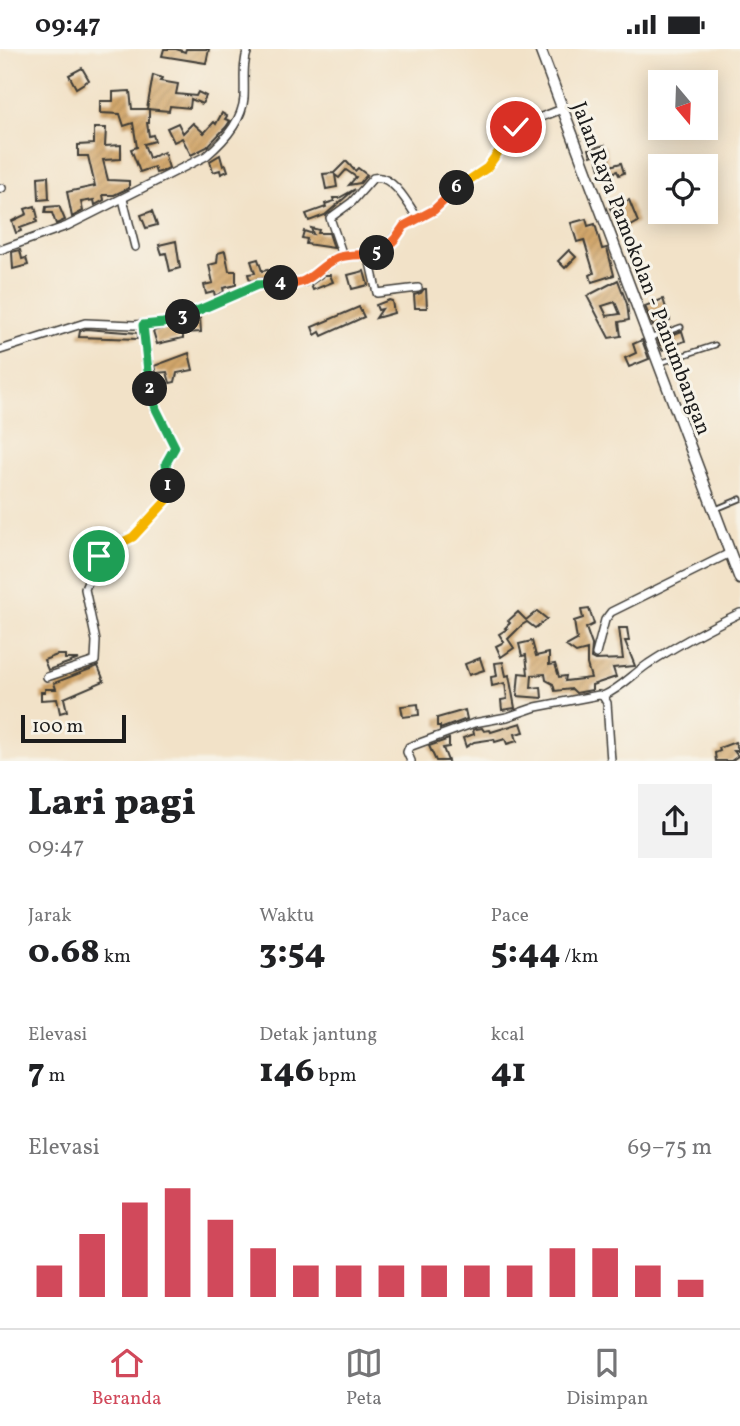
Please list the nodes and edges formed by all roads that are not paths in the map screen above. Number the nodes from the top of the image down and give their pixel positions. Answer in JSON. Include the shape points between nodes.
{"nodes":[{"id":1,"x":248,"y":49,"type":"edge"},
{"id":2,"x":540,"y":49,"type":"edge"},
{"id":3,"x":562,"y":109,"type":"junction"},
{"id":4,"x":123,"y":198,"type":"junction"},
{"id":5,"x":418,"y":219,"type":"junction"},
{"id":6,"x":135,"y":247,"type":"dead end"},
{"id":7,"x":0,"y":250,"type":"edge"},
{"id":8,"x":368,"y":254,"type":"junction"},
{"id":9,"x":343,"y":256,"type":"junction"},
{"id":10,"x":418,"y":288,"type":"dead end"},
{"id":11,"x":143,"y":325,"type":"junction"},
{"id":12,"x":681,"y":327,"type":"dead end"},
{"id":13,"x":648,"y":339,"type":"junction"},
{"id":14,"x":715,"y":345,"type":"dead end"},
{"id":15,"x":0,"y":350,"type":"edge"},
{"id":16,"x":658,"y":364,"type":"junction"},
{"id":17,"x":740,"y":499,"type":"edge"},
{"id":18,"x":713,"y":510,"type":"junction"},
{"id":19,"x":730,"y":553,"type":"junction"},
{"id":20,"x":740,"y":579,"type":"edge"},
{"id":21,"x":740,"y":613,"type":"edge"},
{"id":22,"x":596,"y":654,"type":"dead end"},
{"id":23,"x":47,"y":677,"type":"dead end"},
{"id":24,"x":603,"y":696,"type":"junction"},
{"id":25,"x":411,"y":761,"type":"edge"},
{"id":26,"x":611,"y":761,"type":"edge"}],
"edges":[{"from":1,"to":4,"type":"street","via":[[243,106],[222,142],[206,156]]},
{"from":2,"to":3,"type":"main road","name":"Jalan Raya Pamokolan - Panumbangan"},
{"from":3,"to":5,"type":"street","via":[[516,127],[487,168]]},
{"from":3,"to":13,"type":"main road","name":"Jalan Raya Pamokolan - Panumbangan"},
{"from":4,"to":6,"type":"street"},
{"from":4,"to":7,"type":"street","via":[[66,226]]},
{"from":5,"to":8,"type":"street","via":[[404,226],[384,250]]},
{"from":5,"to":9,"type":"street","via":[[386,179],[373,178],[330,218]]},
{"from":8,"to":9,"type":"street"},
{"from":8,"to":10,"type":"street","via":[[377,293]]},
{"from":9,"to":11,"type":"street","via":[[305,282],[257,285],[191,314]]},
{"from":11,"to":15,"type":"street","via":[[85,323]]},
{"from":11,"to":23,"type":"street","via":[[150,391],[175,447],[166,465],[169,498],[133,537],[99,556],[86,587],[95,661]]},
{"from":12,"to":13,"type":"lane"},
{"from":13,"to":16,"type":"main road","name":"Jalan Raya Pamokolan - Panumbangan"},
{"from":14,"to":16,"type":"lane"},
{"from":16,"to":18,"type":"main road","name":"Jalan Raya Pamokolan - Panumbangan"},
{"from":17,"to":18,"type":"lane"},
{"from":18,"to":19,"type":"main road","name":"Jalan Raya Pamokolan - Panumbangan"},
{"from":19,"to":20,"type":"main road","name":"Jalan Raya Pamokolan - Panumbangan"},
{"from":19,"to":22,"type":"street","via":[[611,612]]},
{"from":21,"to":24,"type":"street"},
{"from":24,"to":25,"type":"street","via":[[546,705],[461,728],[409,747]]},
{"from":24,"to":26,"type":"street"}]}
